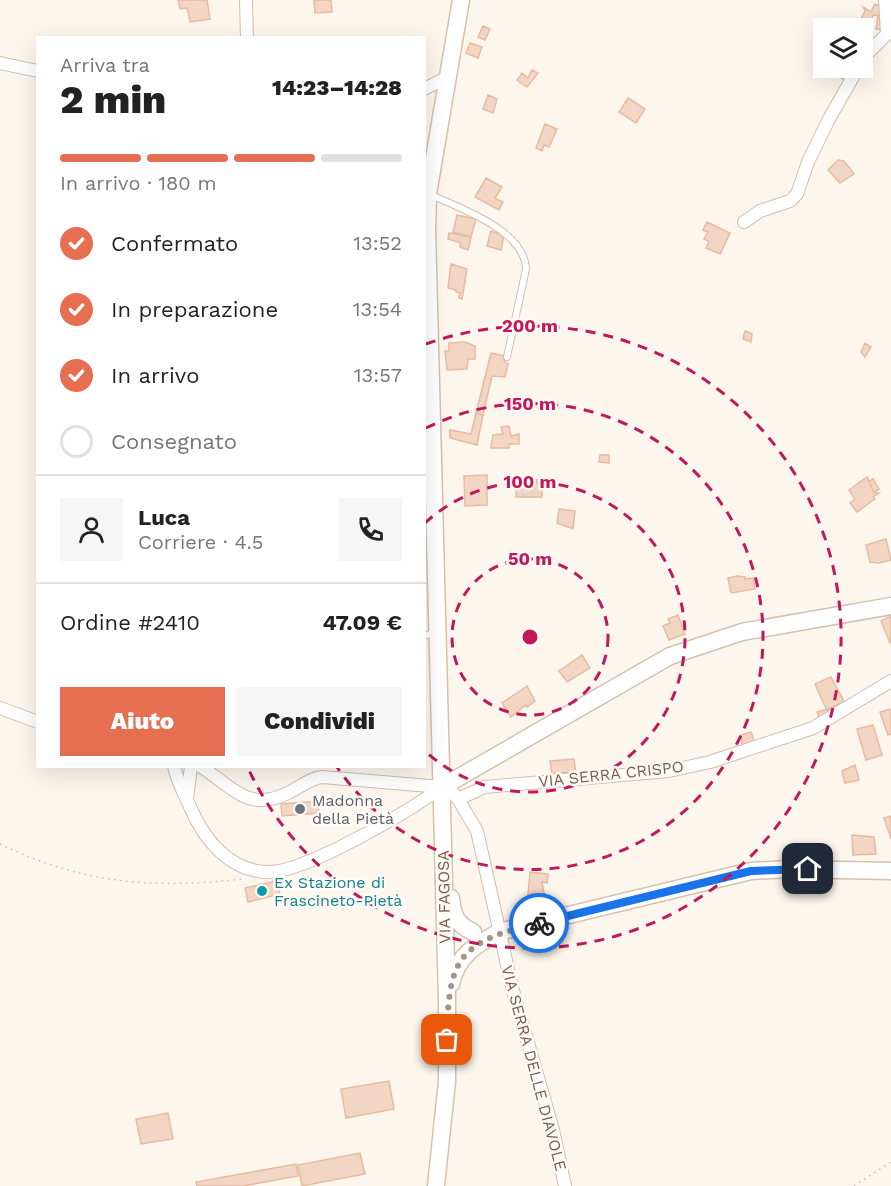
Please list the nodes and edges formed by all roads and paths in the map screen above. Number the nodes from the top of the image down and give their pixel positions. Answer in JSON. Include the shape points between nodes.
{"nodes":[{"id":1,"x":246,"y":0,"type":"edge"},
{"id":2,"x":461,"y":0,"type":"edge"},
{"id":3,"x":885,"y":0,"type":"edge"},
{"id":4,"x":247,"y":36,"type":"edge"},
{"id":5,"x":873,"y":48,"type":"edge"},
{"id":6,"x":0,"y":63,"type":"edge"},
{"id":7,"x":36,"y":71,"type":"edge"},
{"id":8,"x":448,"y":77,"type":"junction"},
{"id":9,"x":852,"y":78,"type":"edge"},
{"id":10,"x":426,"y":88,"type":"edge"},
{"id":11,"x":428,"y":194,"type":"junction"},
{"id":12,"x":744,"y":222,"type":"dead end"},
{"id":13,"x":507,"y":357,"type":"dead end"},
{"id":14,"x":891,"y":606,"type":"edge"},
{"id":15,"x":431,"y":634,"type":"edge"},
{"id":16,"x":891,"y":681,"type":"edge"},
{"id":17,"x":0,"y":708,"type":"edge"},
{"id":18,"x":36,"y":721,"type":"edge"},
{"id":19,"x":175,"y":768,"type":"edge"},
{"id":20,"x":191,"y":768,"type":"edge"},
{"id":21,"x":203,"y":768,"type":"edge"},
{"id":22,"x":442,"y":787,"type":"junction"},
{"id":23,"x":458,"y":799,"type":"junction"},
{"id":24,"x":187,"y":800,"type":"junction"},
{"id":25,"x":0,"y":844,"type":"edge"},
{"id":26,"x":891,"y":871,"type":"edge"},
{"id":27,"x":444,"y":878,"type":"junction"},
{"id":28,"x":244,"y":879,"type":"dead end"},
{"id":29,"x":499,"y":932,"type":"junction"},
{"id":30,"x":474,"y":938,"type":"junction"},
{"id":31,"x":445,"y":944,"type":"junction"},
{"id":32,"x":447,"y":1000,"type":"junction"},
{"id":33,"x":891,"y":1162,"type":"edge"},
{"id":34,"x":436,"y":1186,"type":"edge"},
{"id":35,"x":565,"y":1186,"type":"edge"},
{"id":36,"x":854,"y":1186,"type":"edge"}],
"edges":[{"from":1,"to":4,"type":"street"},
{"from":2,"to":8,"type":"main road","name":"VIA FAGOSA"},
{"from":3,"to":5,"type":"street","via":[[887,34]]},
{"from":6,"to":7,"type":"street"},
{"from":8,"to":10,"type":"street"},
{"from":8,"to":11,"type":"main road","name":"VIA FAGOSA"},
{"from":9,"to":12,"type":"street","via":[[825,127],[797,194]]},
{"from":11,"to":13,"type":"lane","via":[[503,231],[526,259]]},
{"from":11,"to":15,"type":"main road","name":"VIA FAGOSA"},
{"from":14,"to":22,"type":"main road","via":[[742,632],[670,656]]},
{"from":15,"to":22,"type":"main road","name":"VIA FAGOSA"},
{"from":16,"to":23,"type":"street","name":"VIA SERRA CRISPO","via":[[813,728],[710,762],[669,771],[485,787]]},
{"from":17,"to":18,"type":"street"},
{"from":19,"to":24,"type":"street"},
{"from":20,"to":24,"type":"street"},
{"from":21,"to":22,"type":"street","via":[[238,796],[255,802],[283,796],[315,777]]},
{"from":22,"to":23,"type":"street","name":"VIA SERRA DELLE DIAVOLE"},
{"from":22,"to":24,"type":"street","via":[[360,836],[315,858],[270,872],[240,864],[222,854],[198,825]]},
{"from":22,"to":27,"type":"main road","name":"VIA FAGOSA"},
{"from":23,"to":29,"type":"street","name":"VIA SERRA DELLE DIAVOLE","via":[[477,831]]},
{"from":25,"to":28,"type":"path","via":[[73,873],[125,882],[174,885]]},
{"from":26,"to":29,"type":"main road","via":[[751,871]]},
{"from":27,"to":30,"type":"main road","via":[[453,916]]},
{"from":27,"to":31,"type":"main road","name":"VIA FAGOSA"},
{"from":29,"to":30,"type":"main road"},
{"from":29,"to":35,"type":"street","name":"VIA SERRA DELLE DIAVOLE"},
{"from":30,"to":31,"type":"main road"},
{"from":30,"to":32,"type":"main road","via":[[454,970]]},
{"from":31,"to":32,"type":"main road","name":"VIA FAGOSA"},
{"from":32,"to":34,"type":"main road","name":"VIA FAGOSA","via":[[447,1080]]},
{"from":33,"to":36,"type":"path"}]}
